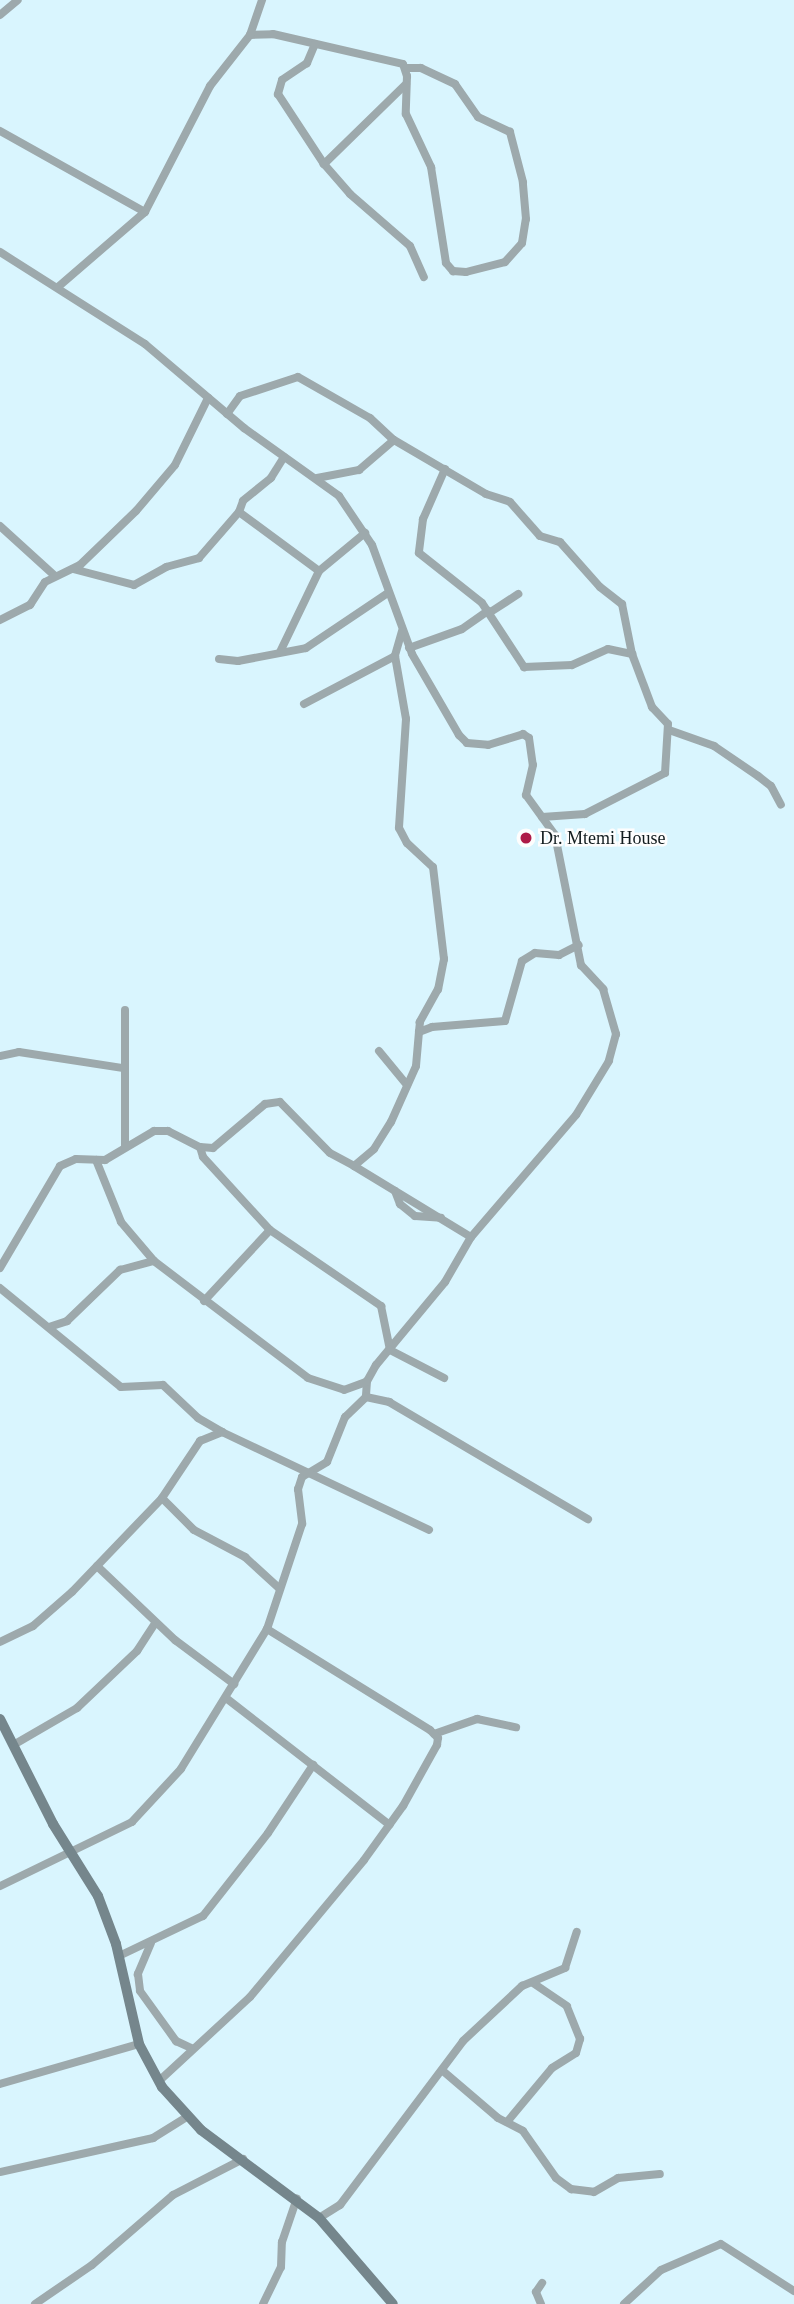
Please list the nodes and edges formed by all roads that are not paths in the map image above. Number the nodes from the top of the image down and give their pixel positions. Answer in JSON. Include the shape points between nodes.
{"nodes":[{"id":1,"x":18,"y":0,"type":"edge"},
{"id":2,"x":262,"y":0,"type":"edge"},
{"id":3,"x":0,"y":15,"type":"edge"},
{"id":4,"x":250,"y":36,"type":"junction"},
{"id":5,"x":315,"y":44,"type":"junction"},
{"id":6,"x":406,"y":68,"type":"junction"},
{"id":7,"x":406,"y":84,"type":"junction"},
{"id":8,"x":0,"y":131,"type":"edge"},
{"id":9,"x":324,"y":164,"type":"junction"},
{"id":10,"x":145,"y":212,"type":"junction"},
{"id":11,"x":0,"y":252,"type":"edge"},
{"id":12,"x":424,"y":277,"type":"dead end"},
{"id":13,"x":58,"y":287,"type":"junction"},
{"id":14,"x":208,"y":398,"type":"junction"},
{"id":15,"x":227,"y":414,"type":"junction"},
{"id":16,"x":394,"y":440,"type":"junction"},
{"id":17,"x":284,"y":457,"type":"junction"},
{"id":18,"x":445,"y":469,"type":"junction"},
{"id":19,"x":317,"y":478,"type":"junction"},
{"id":20,"x":239,"y":513,"type":"junction"},
{"id":21,"x":0,"y":526,"type":"edge"},
{"id":22,"x":365,"y":533,"type":"junction"},
{"id":23,"x":74,"y":569,"type":"junction"},
{"id":24,"x":319,"y":571,"type":"junction"},
{"id":25,"x":55,"y":576,"type":"junction"},
{"id":26,"x":388,"y":593,"type":"junction"},
{"id":27,"x":518,"y":594,"type":"dead end"},
{"id":28,"x":488,"y":612,"type":"junction"},
{"id":29,"x":0,"y":620,"type":"edge"},
{"id":30,"x":402,"y":631,"type":"junction"},
{"id":31,"x":409,"y":648,"type":"junction"},
{"id":32,"x":280,"y":652,"type":"junction"},
{"id":33,"x":632,"y":654,"type":"junction"},
{"id":34,"x":396,"y":656,"type":"junction"},
{"id":35,"x":219,"y":659,"type":"dead end"},
{"id":36,"x":304,"y":704,"type":"dead end"},
{"id":37,"x":669,"y":730,"type":"junction"},
{"id":38,"x":781,"y":806,"type":"dead end"},
{"id":39,"x":542,"y":817,"type":"junction"},
{"id":40,"x":579,"y":944,"type":"junction"},
{"id":41,"x":125,"y":1010,"type":"dead end"},
{"id":42,"x":419,"y":1032,"type":"junction"},
{"id":43,"x":379,"y":1051,"type":"dead end"},
{"id":44,"x":0,"y":1056,"type":"edge"},
{"id":45,"x":122,"y":1068,"type":"junction"},
{"id":46,"x":407,"y":1085,"type":"junction"},
{"id":47,"x":125,"y":1147,"type":"junction"},
{"id":48,"x":200,"y":1147,"type":"junction"},
{"id":49,"x":96,"y":1160,"type":"junction"},
{"id":50,"x":354,"y":1166,"type":"junction"},
{"id":51,"x":270,"y":1230,"type":"junction"},
{"id":52,"x":471,"y":1237,"type":"junction"},
{"id":53,"x":154,"y":1261,"type":"junction"},
{"id":54,"x":0,"y":1268,"type":"edge"},
{"id":55,"x":0,"y":1288,"type":"edge"},
{"id":56,"x":204,"y":1301,"type":"junction"},
{"id":57,"x":49,"y":1327,"type":"junction"},
{"id":58,"x":390,"y":1350,"type":"junction"},
{"id":59,"x":444,"y":1378,"type":"dead end"},
{"id":60,"x":367,"y":1381,"type":"junction"},
{"id":61,"x":366,"y":1397,"type":"junction"},
{"id":62,"x":205,"y":1422,"type":"junction"},
{"id":63,"x":222,"y":1432,"type":"junction"},
{"id":64,"x":200,"y":1441,"type":"junction"},
{"id":65,"x":307,"y":1474,"type":"junction"},
{"id":66,"x":162,"y":1497,"type":"junction"},
{"id":67,"x":588,"y":1520,"type":"dead end"},
{"id":68,"x":429,"y":1530,"type":"dead end"},
{"id":69,"x":97,"y":1566,"type":"junction"},
{"id":70,"x":280,"y":1589,"type":"junction"},
{"id":71,"x":155,"y":1623,"type":"junction"},
{"id":72,"x":267,"y":1629,"type":"junction"},
{"id":73,"x":0,"y":1642,"type":"edge"},
{"id":74,"x":234,"y":1684,"type":"junction"},
{"id":75,"x":226,"y":1698,"type":"junction"},
{"id":76,"x":0,"y":1719,"type":"edge"},
{"id":77,"x":516,"y":1727,"type":"dead end"},
{"id":78,"x":434,"y":1734,"type":"junction"},
{"id":79,"x":15,"y":1744,"type":"junction"},
{"id":80,"x":313,"y":1765,"type":"junction"},
{"id":81,"x":390,"y":1825,"type":"junction"},
{"id":82,"x":69,"y":1854,"type":"junction"},
{"id":83,"x":0,"y":1886,"type":"edge"},
{"id":84,"x":578,"y":1932,"type":"dead end"},
{"id":85,"x":151,"y":1943,"type":"junction"},
{"id":86,"x":119,"y":1956,"type":"junction"},
{"id":87,"x":533,"y":1983,"type":"junction"},
{"id":88,"x":139,"y":2044,"type":"junction"},
{"id":89,"x":191,"y":2048,"type":"junction"},
{"id":90,"x":443,"y":2071,"type":"junction"},
{"id":91,"x":159,"y":2081,"type":"junction"},
{"id":92,"x":0,"y":2084,"type":"edge"},
{"id":93,"x":187,"y":2117,"type":"junction"},
{"id":94,"x":507,"y":2122,"type":"junction"},
{"id":95,"x":243,"y":2159,"type":"junction"},
{"id":96,"x":0,"y":2172,"type":"edge"},
{"id":97,"x":660,"y":2174,"type":"dead end"},
{"id":98,"x":297,"y":2198,"type":"junction"},
{"id":99,"x":319,"y":2218,"type":"junction"},
{"id":100,"x":542,"y":2283,"type":"dead end"},
{"id":101,"x":794,"y":2291,"type":"edge"},
{"id":102,"x":34,"y":2304,"type":"edge"},
{"id":103,"x":263,"y":2304,"type":"edge"},
{"id":104,"x":393,"y":2304,"type":"edge"},
{"id":105,"x":541,"y":2304,"type":"edge"},
{"id":106,"x":624,"y":2304,"type":"edge"}],
"edges":[{"from":1,"to":3,"type":"street"},
{"from":2,"to":4,"type":"street"},
{"from":4,"to":5,"type":"street","via":[[273,33]]},
{"from":4,"to":10,"type":"street","via":[[210,86]]},
{"from":5,"to":6,"type":"street","via":[[401,63]]},
{"from":5,"to":9,"type":"street","via":[[307,63],[282,80],[278,94]]},
{"from":6,"to":7,"type":"street"},
{"from":6,"to":7,"type":"street","via":[[421,68],[455,84],[478,117],[510,132],[523,182],[526,219],[522,243],[505,262],[466,272],[449,269],[441,245],[431,167],[406,114]]},
{"from":7,"to":9,"type":"street"},
{"from":8,"to":10,"type":"street"},
{"from":9,"to":12,"type":"street","via":[[341,186],[410,246]]},
{"from":10,"to":13,"type":"street"},
{"from":11,"to":13,"type":"street"},
{"from":13,"to":14,"type":"street","via":[[145,345]]},
{"from":14,"to":15,"type":"street"},
{"from":14,"to":23,"type":"street","via":[[175,465]]},
{"from":15,"to":16,"type":"street","via":[[240,396],[298,377],[370,418]]},
{"from":15,"to":17,"type":"street"},
{"from":16,"to":18,"type":"street"},
{"from":16,"to":19,"type":"street","via":[[359,470]]},
{"from":17,"to":19,"type":"street"},
{"from":17,"to":20,"type":"street","via":[[271,478],[243,501]]},
{"from":18,"to":28,"type":"street","via":[[423,519],[418,547],[424,558],[461,583]]},
{"from":18,"to":33,"type":"street","via":[[519,508],[540,536],[560,542],[600,587],[622,604]]},
{"from":19,"to":22,"type":"street","via":[[339,496]]},
{"from":20,"to":23,"type":"street","via":[[199,558],[166,567],[134,585]]},
{"from":20,"to":24,"type":"street"},
{"from":21,"to":25,"type":"street"},
{"from":22,"to":24,"type":"street"},
{"from":22,"to":26,"type":"street"},
{"from":23,"to":25,"type":"street"},
{"from":24,"to":32,"type":"street"},
{"from":25,"to":29,"type":"street","via":[[42,584],[30,605]]},
{"from":26,"to":30,"type":"street"},
{"from":26,"to":32,"type":"street","via":[[318,642]]},
{"from":27,"to":28,"type":"street"},
{"from":28,"to":31,"type":"street","via":[[462,629]]},
{"from":28,"to":33,"type":"street","via":[[517,662],[527,668],[572,665],[608,649]]},
{"from":30,"to":31,"type":"street"},
{"from":30,"to":34,"type":"street"},
{"from":31,"to":39,"type":"street","via":[[448,720],[467,743],[497,744],[523,734],[529,738],[533,765],[526,795]]},
{"from":32,"to":35,"type":"street","via":[[238,661]]},
{"from":33,"to":37,"type":"street","via":[[650,703],[666,719]]},
{"from":34,"to":36,"type":"street"},
{"from":34,"to":42,"type":"street","via":[[406,719],[399,828],[433,867],[444,959],[438,989]]},
{"from":37,"to":38,"type":"street","via":[[714,746],[771,786]]},
{"from":37,"to":39,"type":"street","via":[[668,766],[660,776],[585,814]]},
{"from":39,"to":40,"type":"street","via":[[557,841],[558,867]]},
{"from":40,"to":42,"type":"street","via":[[559,955],[535,953],[522,961],[505,1021]]},
{"from":40,"to":52,"type":"street","via":[[581,965],[599,983],[610,1004],[615,1024],[613,1052],[558,1139],[534,1160]]},
{"from":41,"to":45,"type":"street"},
{"from":42,"to":46,"type":"street","via":[[416,1066]]},
{"from":43,"to":46,"type":"street"},
{"from":44,"to":45,"type":"street","via":[[19,1052]]},
{"from":45,"to":47,"type":"street"},
{"from":46,"to":50,"type":"street","via":[[374,1149]]},
{"from":47,"to":48,"type":"street","via":[[162,1130]]},
{"from":47,"to":49,"type":"street","via":[[114,1157]]},
{"from":48,"to":50,"type":"street","via":[[220,1145],[265,1104],[280,1102],[330,1153]]},
{"from":48,"to":51,"type":"street","via":[[203,1157]]},
{"from":49,"to":53,"type":"street","via":[[121,1222]]},
{"from":49,"to":54,"type":"street","via":[[68,1160],[60,1166]]},
{"from":50,"to":52,"type":"street"},
{"from":51,"to":56,"type":"street"},
{"from":51,"to":58,"type":"street","via":[[382,1306]]},
{"from":52,"to":58,"type":"street","via":[[455,1268]]},
{"from":53,"to":56,"type":"street"},
{"from":53,"to":57,"type":"street","via":[[120,1270],[67,1321]]},
{"from":55,"to":57,"type":"street"},
{"from":56,"to":60,"type":"street","via":[[308,1378],[344,1390]]},
{"from":57,"to":62,"type":"street","via":[[121,1387],[163,1385]]},
{"from":58,"to":59,"type":"street"},
{"from":58,"to":60,"type":"street"},
{"from":60,"to":61,"type":"street"},
{"from":61,"to":65,"type":"street","via":[[345,1417],[327,1462]]},
{"from":61,"to":67,"type":"street","via":[[389,1402]]},
{"from":62,"to":63,"type":"street"},
{"from":62,"to":64,"type":"street"},
{"from":63,"to":64,"type":"street"},
{"from":63,"to":65,"type":"street"},
{"from":64,"to":66,"type":"street"},
{"from":65,"to":68,"type":"street"},
{"from":65,"to":70,"type":"street","via":[[299,1484],[302,1524]]},
{"from":66,"to":69,"type":"street"},
{"from":66,"to":70,"type":"street","via":[[194,1530],[245,1557]]},
{"from":69,"to":71,"type":"street"},
{"from":69,"to":73,"type":"street","via":[[33,1626]]},
{"from":70,"to":72,"type":"street"},
{"from":71,"to":74,"type":"street"},
{"from":71,"to":79,"type":"street","via":[[137,1651],[77,1708]]},
{"from":72,"to":74,"type":"street"},
{"from":72,"to":78,"type":"street"},
{"from":74,"to":75,"type":"street"},
{"from":75,"to":80,"type":"street"},
{"from":75,"to":82,"type":"street","via":[[181,1769],[145,1811]]},
{"from":76,"to":79,"type":"main road"},
{"from":77,"to":78,"type":"street","via":[[477,1719]]},
{"from":78,"to":81,"type":"street","via":[[438,1745]]},
{"from":79,"to":82,"type":"main road"},
{"from":80,"to":81,"type":"street"},
{"from":80,"to":85,"type":"street","via":[[207,1912]]},
{"from":81,"to":89,"type":"street","via":[[258,1988]]},
{"from":82,"to":83,"type":"street"},
{"from":82,"to":86,"type":"main road","via":[[98,1896]]},
{"from":84,"to":87,"type":"street","via":[[565,1968]]},
{"from":85,"to":86,"type":"street"},
{"from":85,"to":89,"type":"street","via":[[138,1974],[141,1991],[176,2041]]},
{"from":86,"to":88,"type":"main road"},
{"from":87,"to":90,"type":"street","via":[[506,1998],[494,2016],[463,2040]]},
{"from":87,"to":94,"type":"street","via":[[567,2006],[580,2039],[576,2053],[552,2068]]},
{"from":88,"to":91,"type":"main road"},
{"from":88,"to":92,"type":"street"},
{"from":89,"to":91,"type":"street"},
{"from":90,"to":94,"type":"street"},
{"from":90,"to":99,"type":"street","via":[[340,2205]]},
{"from":91,"to":93,"type":"main road"},
{"from":93,"to":95,"type":"main road"},
{"from":93,"to":96,"type":"street","via":[[144,2141]]},
{"from":94,"to":97,"type":"street","via":[[523,2131],[556,2178],[571,2189],[594,2193],[618,2178]]},
{"from":95,"to":98,"type":"main road"},
{"from":95,"to":102,"type":"street","via":[[173,2194],[92,2265]]},
{"from":98,"to":99,"type":"main road"},
{"from":98,"to":103,"type":"street","via":[[282,2242],[281,2267]]},
{"from":99,"to":104,"type":"main road"},
{"from":100,"to":105,"type":"street","via":[[536,2292]]},
{"from":101,"to":106,"type":"street","via":[[721,2244],[661,2270]]}]}
